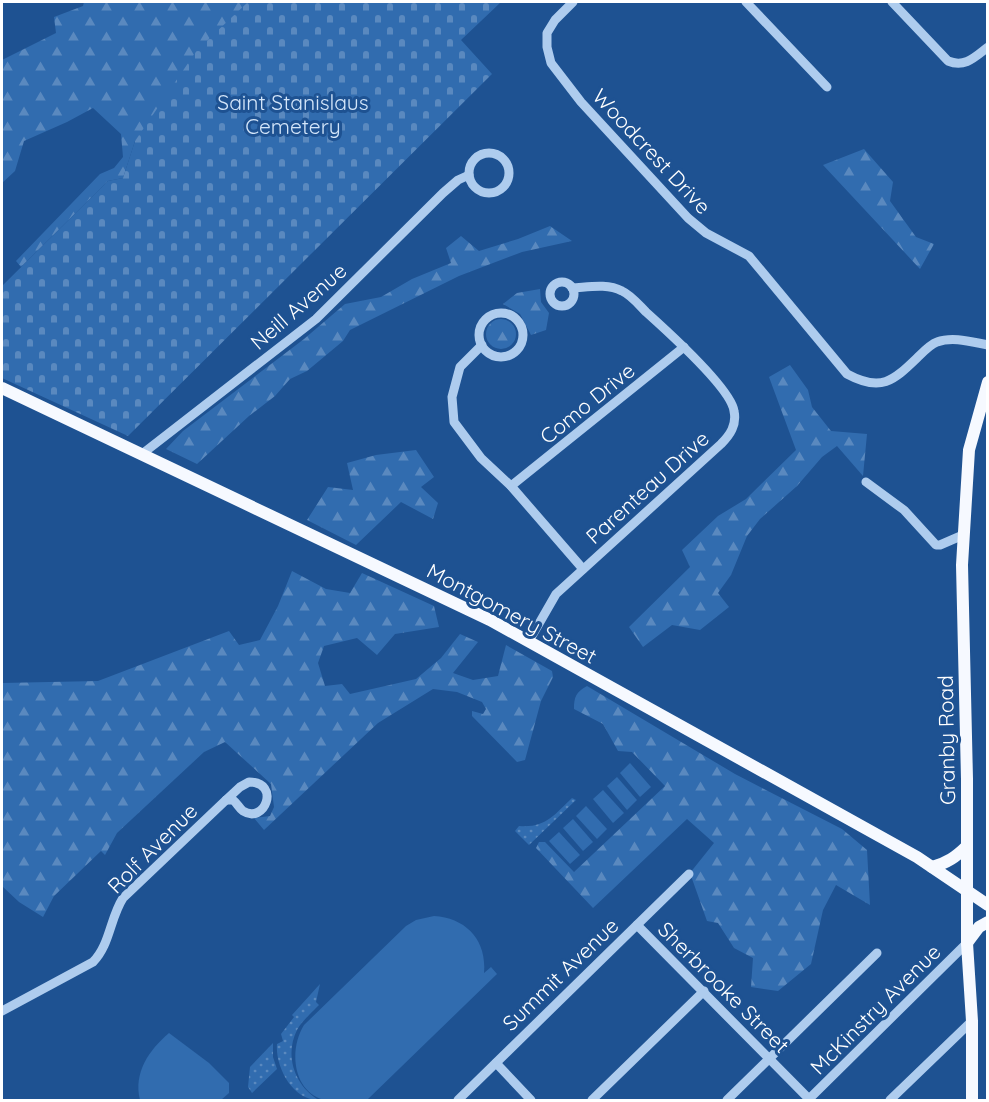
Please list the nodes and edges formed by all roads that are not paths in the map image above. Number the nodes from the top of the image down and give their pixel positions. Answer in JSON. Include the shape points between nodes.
{"nodes":[{"id":1,"x":573,"y":2,"type":"edge"},
{"id":2,"x":746,"y":2,"type":"edge"},
{"id":3,"x":892,"y":2,"type":"edge"},
{"id":4,"x":987,"y":47,"type":"edge"},
{"id":5,"x":827,"y":87,"type":"dead end"},
{"id":6,"x":469,"y":175,"type":"junction"},
{"id":7,"x":572,"y":288,"type":"dead end"},
{"id":8,"x":482,"y":345,"type":"junction"},
{"id":9,"x":987,"y":345,"type":"edge"},
{"id":10,"x":684,"y":347,"type":"junction"},
{"id":11,"x":987,"y":382,"type":"edge"},
{"id":12,"x":2,"y":388,"type":"edge"},
{"id":13,"x":142,"y":454,"type":"junction"},
{"id":14,"x":866,"y":482,"type":"dead end"},
{"id":15,"x":511,"y":486,"type":"junction"},
{"id":16,"x":963,"y":535,"type":"junction"},
{"id":17,"x":583,"y":569,"type":"junction"},
{"id":18,"x":528,"y":641,"type":"junction"},
{"id":19,"x":225,"y":800,"type":"junction"},
{"id":20,"x":967,"y":846,"type":"junction"},
{"id":21,"x":932,"y":867,"type":"junction"},
{"id":22,"x":689,"y":874,"type":"dead end"},
{"id":23,"x":968,"y":891,"type":"junction"},
{"id":24,"x":987,"y":904,"type":"edge"},
{"id":25,"x":987,"y":922,"type":"edge"},
{"id":26,"x":637,"y":925,"type":"junction"},
{"id":27,"x":967,"y":943,"type":"junction"},
{"id":28,"x":877,"y":953,"type":"dead end"},
{"id":29,"x":704,"y":991,"type":"junction"},
{"id":30,"x":2,"y":1011,"type":"edge"},
{"id":31,"x":972,"y":1021,"type":"junction"},
{"id":32,"x":769,"y":1058,"type":"junction"},
{"id":33,"x":496,"y":1063,"type":"junction"},
{"id":34,"x":809,"y":1100,"type":"edge"},
{"id":35,"x":458,"y":1101,"type":"edge"},
{"id":36,"x":531,"y":1101,"type":"edge"},
{"id":37,"x":592,"y":1101,"type":"edge"},
{"id":38,"x":727,"y":1101,"type":"edge"},
{"id":39,"x":890,"y":1101,"type":"edge"},
{"id":40,"x":972,"y":1101,"type":"edge"}],
"edges":[{"from":1,"to":9,"type":"street","name":"Woodcrest Drive","via":[[547,33],[548,52],[556,71],[688,218],[706,233],[749,256],[847,374],[863,382],[888,381],[937,342],[954,339]]},
{"from":2,"to":5,"type":"street"},
{"from":3,"to":4,"type":"street","via":[[948,61],[966,63]]},
{"from":6,"to":6,"type":"street","name":"Neill Avenue","via":[[475,187],[488,193],[501,189],[509,173],[506,161],[489,152],[477,156]]},
{"from":6,"to":13,"type":"street","name":"Neill Avenue","via":[[443,193],[316,319]]},
{"from":7,"to":10,"type":"street","name":"Parenteau Drive","via":[[605,286],[624,291]]},
{"from":8,"to":8,"type":"street","via":[[492,355],[512,354],[521,343],[522,328],[506,314],[492,316],[482,325]]},
{"from":8,"to":15,"type":"street","via":[[460,367],[452,397],[454,422],[481,458]]},
{"from":10,"to":15,"type":"street","name":"Como Drive"},
{"from":10,"to":17,"type":"street","name":"Parenteau Drive","via":[[729,398],[735,412],[729,436]]},
{"from":11,"to":16,"type":"main road","name":"Granby Road","via":[[969,450]]},
{"from":12,"to":13,"type":"main road","name":"Montgomery Street"},
{"from":13,"to":18,"type":"main road","name":"Montgomery Street"},
{"from":14,"to":16,"type":"street","via":[[904,510],[936,545]]},
{"from":15,"to":17,"type":"street"},
{"from":16,"to":20,"type":"main road","name":"Granby Road"},
{"from":17,"to":18,"type":"street","name":"Parenteau Drive","via":[[553,597]]},
{"from":18,"to":21,"type":"main road","name":"Montgomery Street"},
{"from":19,"to":19,"type":"street","name":"Rolf Avenue","via":[[233,800],[252,814],[265,806],[267,796],[259,784],[249,782]]},
{"from":19,"to":30,"type":"street","name":"Rolf Avenue","via":[[123,898],[93,962]]},
{"from":20,"to":21,"type":"main road","via":[[951,860]]},
{"from":20,"to":23,"type":"main road","name":"Granby Road"},
{"from":21,"to":23,"type":"main road","name":"Montgomery Street"},
{"from":22,"to":26,"type":"street","name":"Summit Avenue"},
{"from":23,"to":24,"type":"main road","name":"Montgomery Street"},
{"from":23,"to":27,"type":"main road","name":"Granby Road"},
{"from":25,"to":27,"type":"main road"},
{"from":26,"to":29,"type":"street","name":"Sherbrooke Street"},
{"from":26,"to":33,"type":"street","name":"Summit Avenue"},
{"from":27,"to":31,"type":"main road","name":"Granby Road"},
{"from":27,"to":34,"type":"street","name":"McKinstry Avenue"},
{"from":28,"to":32,"type":"street"},
{"from":29,"to":32,"type":"street","name":"Sherbrooke Street"},
{"from":29,"to":37,"type":"street"},
{"from":31,"to":39,"type":"street"},
{"from":31,"to":40,"type":"main road","name":"Granby Road"},
{"from":32,"to":34,"type":"street","name":"Sherbrooke Street"},
{"from":32,"to":38,"type":"street"},
{"from":33,"to":35,"type":"street","name":"Summit Avenue"},
{"from":33,"to":36,"type":"street"}]}
